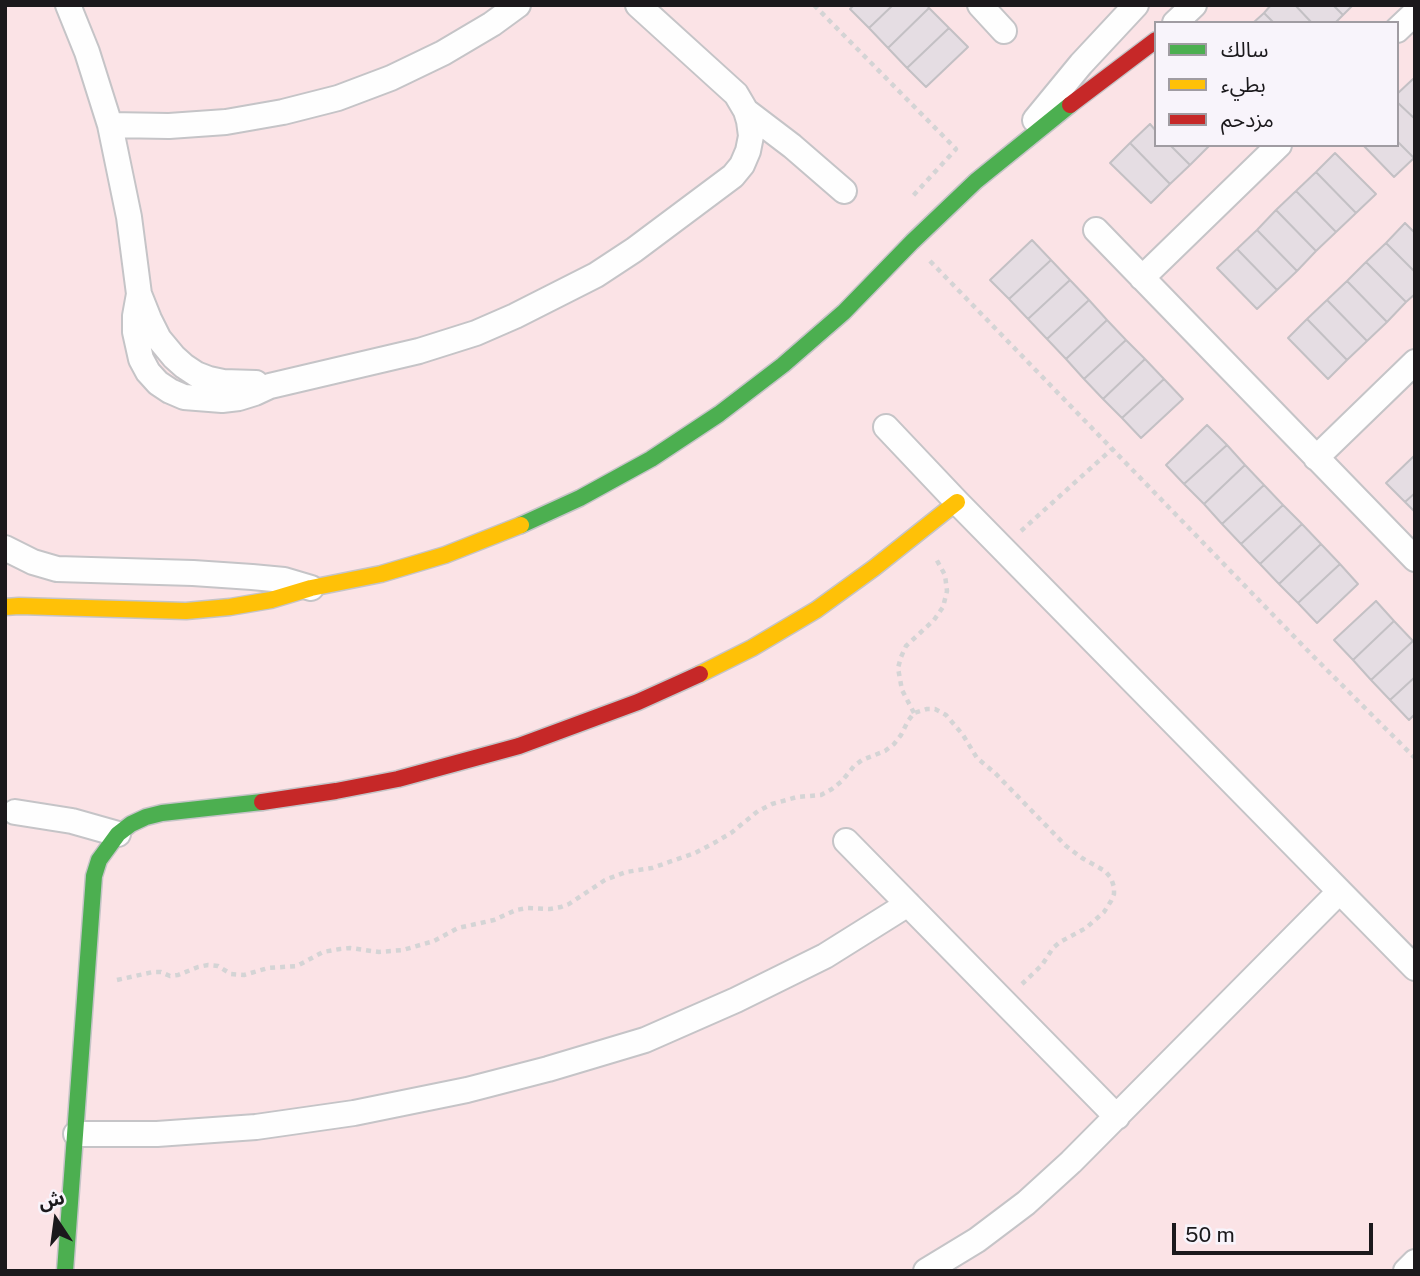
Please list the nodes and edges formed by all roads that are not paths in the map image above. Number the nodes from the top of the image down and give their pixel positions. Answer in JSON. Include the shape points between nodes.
{"nodes":[{"id":1,"x":68,"y":5,"type":"edge"},
{"id":2,"x":518,"y":5,"type":"edge"},
{"id":3,"x":638,"y":5,"type":"edge"},
{"id":4,"x":980,"y":5,"type":"edge"},
{"id":5,"x":1136,"y":5,"type":"edge"},
{"id":6,"x":1194,"y":5,"type":"edge"},
{"id":7,"x":1415,"y":13,"type":"edge"},
{"id":8,"x":1177,"y":21,"type":"edge"},
{"id":9,"x":1399,"y":28,"type":"edge"},
{"id":10,"x":1112,"y":29,"type":"junction"},
{"id":11,"x":1004,"y":31,"type":"dead end"},
{"id":12,"x":1154,"y":42,"type":"edge"},
{"id":13,"x":1136,"y":56,"type":"junction"},
{"id":14,"x":746,"y":111,"type":"junction"},
{"id":15,"x":110,"y":125,"type":"junction"},
{"id":16,"x":1277,"y":147,"type":"edge"},
{"id":17,"x":1005,"y":157,"type":"junction"},
{"id":18,"x":844,"y":191,"type":"dead end"},
{"id":19,"x":1096,"y":230,"type":"dead end"},
{"id":20,"x":1142,"y":278,"type":"junction"},
{"id":21,"x":1415,"y":362,"type":"edge"},
{"id":22,"x":886,"y":427,"type":"dead end"},
{"id":23,"x":1317,"y":458,"type":"junction"},
{"id":24,"x":957,"y":502,"type":"junction"},
{"id":25,"x":5,"y":548,"type":"edge"},
{"id":26,"x":1415,"y":559,"type":"edge"},
{"id":27,"x":311,"y":588,"type":"junction"},
{"id":28,"x":5,"y":607,"type":"edge"},
{"id":29,"x":15,"y":812,"type":"dead end"},
{"id":30,"x":118,"y":834,"type":"junction"},
{"id":31,"x":846,"y":841,"type":"dead end"},
{"id":32,"x":1339,"y":892,"type":"junction"},
{"id":33,"x":908,"y":904,"type":"junction"},
{"id":34,"x":1415,"y":968,"type":"edge"},
{"id":35,"x":1117,"y":1117,"type":"junction"},
{"id":36,"x":76,"y":1135,"type":"junction"},
{"id":37,"x":1415,"y":1262,"type":"edge"},
{"id":38,"x":65,"y":1271,"type":"edge"},
{"id":39,"x":926,"y":1271,"type":"edge"},
{"id":40,"x":1406,"y":1271,"type":"edge"}],
"edges":[{"from":1,"to":15,"type":"street"},
{"from":2,"to":15,"type":"street","via":[[443,53],[338,98],[226,122]]},
{"from":3,"to":14,"type":"street","via":[[736,94]]},
{"from":4,"to":11,"type":"street"},
{"from":5,"to":10,"type":"street"},
{"from":6,"to":8,"type":"street"},
{"from":7,"to":9,"type":"street"},
{"from":10,"to":13,"type":"street"},
{"from":10,"to":17,"type":"street"},
{"from":12,"to":13,"type":"street"},
{"from":13,"to":17,"type":"street"},
{"from":14,"to":15,"type":"street","via":[[751,136],[748,151],[733,176],[596,275],[476,333],[270,386],[209,379],[184,366],[159,339],[139,294]]},
{"from":14,"to":18,"type":"street"},
{"from":16,"to":20,"type":"street"},
{"from":17,"to":27,"type":"street","via":[[783,365],[651,459],[506,532],[381,575]]},
{"from":19,"to":20,"type":"street"},
{"from":20,"to":23,"type":"street"},
{"from":21,"to":23,"type":"street"},
{"from":22,"to":24,"type":"street"},
{"from":23,"to":26,"type":"street"},
{"from":24,"to":30,"type":"street","via":[[816,610],[752,648],[579,725],[398,779],[274,801],[162,813],[139,820]]},
{"from":24,"to":32,"type":"street"},
{"from":25,"to":27,"type":"street","via":[[57,569],[252,577]]},
{"from":27,"to":28,"type":"street","via":[[271,600],[186,611]]},
{"from":29,"to":30,"type":"street"},
{"from":30,"to":36,"type":"street","via":[[99,860],[94,876]]},
{"from":31,"to":33,"type":"street"},
{"from":32,"to":34,"type":"street"},
{"from":32,"to":35,"type":"street"},
{"from":33,"to":35,"type":"street"},
{"from":33,"to":36,"type":"street","via":[[825,957],[736,1000],[645,1040],[548,1069],[354,1113],[244,1128]]},
{"from":35,"to":39,"type":"street","via":[[1026,1203]]},
{"from":36,"to":38,"type":"street"},
{"from":37,"to":40,"type":"street"}]}
